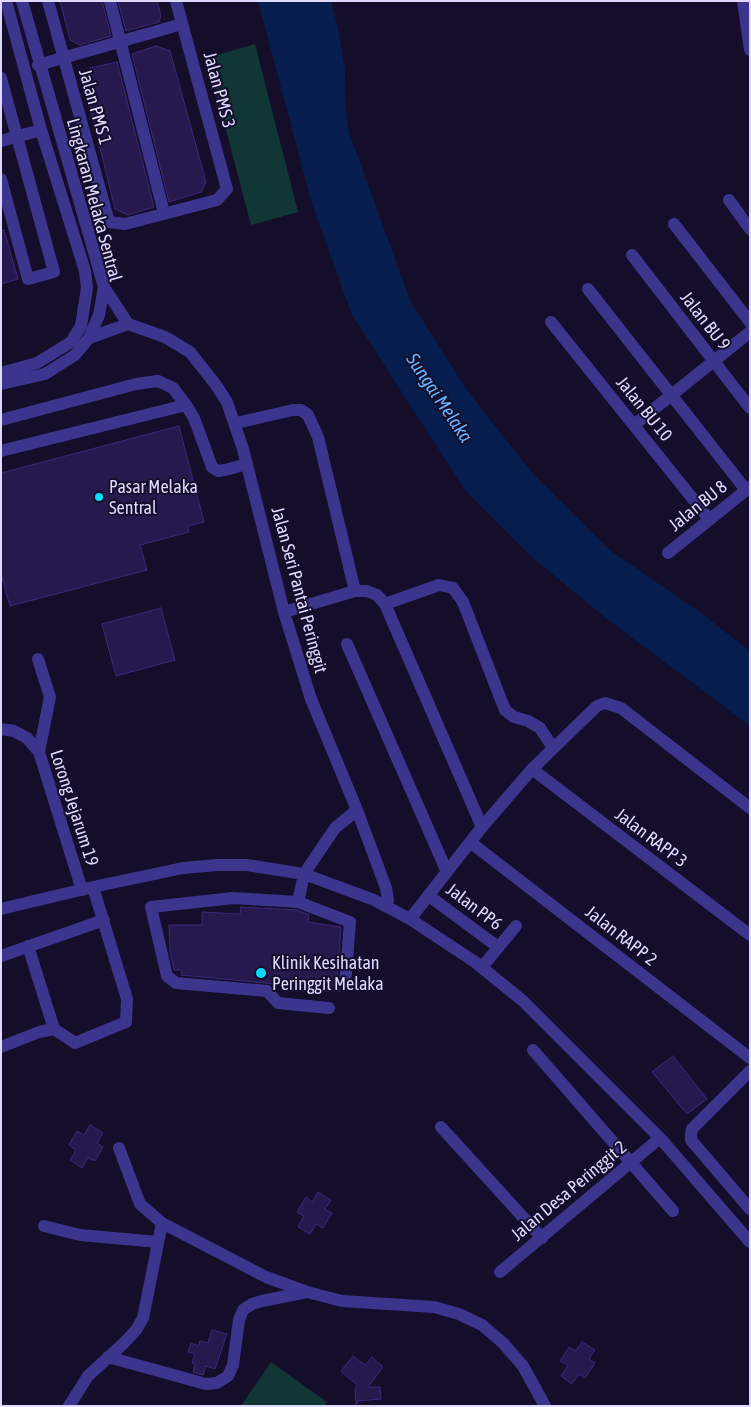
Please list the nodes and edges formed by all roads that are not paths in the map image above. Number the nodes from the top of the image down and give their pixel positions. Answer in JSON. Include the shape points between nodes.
{"nodes":[{"id":1,"x":6,"y":1,"type":"edge"},
{"id":2,"x":22,"y":1,"type":"edge"},
{"id":3,"x":48,"y":1,"type":"edge"},
{"id":4,"x":110,"y":1,"type":"edge"},
{"id":5,"x":176,"y":1,"type":"edge"},
{"id":6,"x":743,"y":1,"type":"edge"},
{"id":7,"x":182,"y":24,"type":"junction"},
{"id":8,"x":120,"y":41,"type":"junction"},
{"id":9,"x":750,"y":50,"type":"edge"},
{"id":10,"x":63,"y":58,"type":"junction"},
{"id":11,"x":38,"y":65,"type":"junction"},
{"id":12,"x":1,"y":78,"type":"edge"},
{"id":13,"x":30,"y":94,"type":"junction"},
{"id":14,"x":4,"y":101,"type":"edge"},
{"id":15,"x":41,"y":130,"type":"junction"},
{"id":16,"x":17,"y":137,"type":"junction"},
{"id":17,"x":1,"y":141,"type":"edge"},
{"id":18,"x":1,"y":179,"type":"edge"},
{"id":19,"x":729,"y":200,"type":"dead end"},
{"id":20,"x":164,"y":213,"type":"junction"},
{"id":21,"x":674,"y":224,"type":"dead end"},
{"id":22,"x":750,"y":229,"type":"edge"},
{"id":23,"x":632,"y":255,"type":"dead end"},
{"id":24,"x":104,"y":287,"type":"junction"},
{"id":25,"x":588,"y":288,"type":"dead end"},
{"id":26,"x":551,"y":322,"type":"dead end"},
{"id":27,"x":750,"y":322,"type":"edge"},
{"id":28,"x":128,"y":324,"type":"junction"},
{"id":29,"x":750,"y":332,"type":"edge"},
{"id":30,"x":89,"y":338,"type":"junction"},
{"id":31,"x":714,"y":361,"type":"junction"},
{"id":32,"x":1,"y":373,"type":"edge"},
{"id":33,"x":1,"y":384,"type":"edge"},
{"id":34,"x":671,"y":395,"type":"junction"},
{"id":35,"x":186,"y":405,"type":"junction"},
{"id":36,"x":750,"y":408,"type":"edge"},
{"id":37,"x":1,"y":420,"type":"edge"},
{"id":38,"x":236,"y":423,"type":"junction"},
{"id":39,"x":634,"y":425,"type":"junction"},
{"id":40,"x":1,"y":451,"type":"edge"},
{"id":41,"x":247,"y":464,"type":"junction"},
{"id":42,"x":748,"y":489,"type":"edge"},
{"id":43,"x":710,"y":519,"type":"junction"},
{"id":44,"x":668,"y":553,"type":"dead end"},
{"id":45,"x":355,"y":591,"type":"junction"},
{"id":46,"x":385,"y":604,"type":"junction"},
{"id":47,"x":284,"y":612,"type":"junction"},
{"id":48,"x":346,"y":644,"type":"dead end"},
{"id":49,"x":38,"y":659,"type":"dead end"},
{"id":50,"x":8,"y":730,"type":"edge"},
{"id":51,"x":553,"y":748,"type":"junction"},
{"id":52,"x":39,"y":752,"type":"junction"},
{"id":53,"x":532,"y":769,"type":"junction"},
{"id":54,"x":750,"y":808,"type":"edge"},
{"id":55,"x":357,"y":810,"type":"junction"},
{"id":56,"x":482,"y":826,"type":"junction"},
{"id":57,"x":470,"y":842,"type":"junction"},
{"id":58,"x":447,"y":872,"type":"junction"},
{"id":59,"x":304,"y":874,"type":"junction"},
{"id":60,"x":87,"y":888,"type":"junction"},
{"id":61,"x":429,"y":896,"type":"junction"},
{"id":62,"x":298,"y":902,"type":"junction"},
{"id":63,"x":385,"y":906,"type":"junction"},
{"id":64,"x":1,"y":909,"type":"edge"},
{"id":65,"x":104,"y":920,"type":"junction"},
{"id":66,"x":410,"y":920,"type":"junction"},
{"id":67,"x":516,"y":926,"type":"dead end"},
{"id":68,"x":750,"y":935,"type":"edge"},
{"id":69,"x":28,"y":946,"type":"junction"},
{"id":70,"x":498,"y":947,"type":"junction"},
{"id":71,"x":1,"y":956,"type":"edge"},
{"id":72,"x":482,"y":967,"type":"junction"},
{"id":73,"x":346,"y":984,"type":"dead end"},
{"id":74,"x":329,"y":1008,"type":"dead end"},
{"id":75,"x":54,"y":1029,"type":"junction"},
{"id":76,"x":1,"y":1047,"type":"edge"},
{"id":77,"x":533,"y":1050,"type":"dead end"},
{"id":78,"x":747,"y":1052,"type":"edge"},
{"id":79,"x":750,"y":1071,"type":"edge"},
{"id":80,"x":441,"y":1127,"type":"dead end"},
{"id":81,"x":660,"y":1138,"type":"junction"},
{"id":82,"x":119,"y":1148,"type":"dead end"},
{"id":83,"x":631,"y":1162,"type":"junction"},
{"id":84,"x":750,"y":1209,"type":"edge"},
{"id":85,"x":673,"y":1211,"type":"dead end"},
{"id":86,"x":162,"y":1223,"type":"junction"},
{"id":87,"x":44,"y":1226,"type":"dead end"},
{"id":88,"x":542,"y":1238,"type":"junction"},
{"id":89,"x":158,"y":1242,"type":"junction"},
{"id":90,"x":750,"y":1242,"type":"edge"},
{"id":91,"x":500,"y":1272,"type":"dead end"},
{"id":92,"x":307,"y":1292,"type":"junction"},
{"id":93,"x":108,"y":1357,"type":"junction"},
{"id":94,"x":69,"y":1406,"type":"edge"},
{"id":95,"x":545,"y":1406,"type":"edge"}],
"edges":[{"from":1,"to":13,"type":"street","name":"Lingkaran Melaka Sentral"},
{"from":2,"to":11,"type":"street","name":"Lingkaran Melaka Sentral"},
{"from":3,"to":10,"type":"street","name":"Jalan PMS 1"},
{"from":4,"to":8,"type":"street"},
{"from":5,"to":7,"type":"street","name":"Jalan PMS 3"},
{"from":6,"to":9,"type":"street"},
{"from":7,"to":8,"type":"street"},
{"from":7,"to":20,"type":"street","name":"Jalan PMS 3","via":[[227,188],[218,200]]},
{"from":8,"to":10,"type":"street"},
{"from":8,"to":20,"type":"street"},
{"from":10,"to":11,"type":"street"},
{"from":10,"to":20,"type":"street","name":"Jalan PMS 1","via":[[110,222],[125,224]]},
{"from":11,"to":24,"type":"street","name":"Lingkaran Melaka Sentral"},
{"from":12,"to":14,"type":"street"},
{"from":13,"to":14,"type":"street"},
{"from":13,"to":15,"type":"street","name":"Lingkaran Melaka Sentral"},
{"from":14,"to":16,"type":"street"},
{"from":15,"to":16,"type":"street"},
{"from":15,"to":32,"type":"street","name":"Lingkaran Melaka Sentral","via":[[85,271],[85,309],[81,326],[71,342],[37,363]]},
{"from":16,"to":17,"type":"street"},
{"from":16,"to":18,"type":"street","via":[[54,272],[28,279]]},
{"from":19,"to":22,"type":"street"},
{"from":21,"to":27,"type":"street"},
{"from":23,"to":31,"type":"street","name":"Jalan BU 9"},
{"from":24,"to":28,"type":"street"},
{"from":24,"to":30,"type":"street","name":"Lingkaran Melaka Sentral","via":[[99,315]]},
{"from":25,"to":34,"type":"street"},
{"from":26,"to":39,"type":"street","name":"Jalan BU 10"},
{"from":28,"to":30,"type":"street"},
{"from":28,"to":38,"type":"street","name":"Jalan Seri Pantai Peringgit","via":[[165,337],[190,352],[216,385]]},
{"from":29,"to":31,"type":"street"},
{"from":30,"to":33,"type":"street","name":"Lingkaran Melaka Sentral","via":[[75,355],[45,374]]},
{"from":31,"to":34,"type":"street"},
{"from":31,"to":36,"type":"street","name":"Jalan BU 9"},
{"from":34,"to":39,"type":"street"},
{"from":34,"to":42,"type":"street"},
{"from":35,"to":37,"type":"street","via":[[173,388],[158,381]]},
{"from":35,"to":40,"type":"street"},
{"from":35,"to":41,"type":"street","via":[[212,467],[218,471]]},
{"from":38,"to":41,"type":"street","name":"Jalan Seri Pantai Peringgit"},
{"from":38,"to":45,"type":"street","via":[[293,410],[301,410],[308,416],[318,437]]},
{"from":39,"to":43,"type":"street","name":"Jalan BU 10"},
{"from":41,"to":47,"type":"street","name":"Jalan Seri Pantai Peringgit"},
{"from":42,"to":43,"type":"street","name":"Jalan BU 8"},
{"from":43,"to":44,"type":"street","name":"Jalan BU 8"},
{"from":45,"to":46,"type":"street","via":[[377,595]]},
{"from":45,"to":47,"type":"street"},
{"from":46,"to":51,"type":"street","via":[[439,585],[453,588],[463,602],[505,710],[540,728]]},
{"from":46,"to":56,"type":"street"},
{"from":47,"to":55,"type":"street","name":"Jalan Seri Pantai Peringgit","via":[[311,699]]},
{"from":48,"to":58,"type":"street"},
{"from":49,"to":52,"type":"street","via":[[50,697]]},
{"from":50,"to":52,"type":"street","name":"Lorong Jejarum 19","via":[[27,738]]},
{"from":51,"to":53,"type":"street"},
{"from":51,"to":54,"type":"street","via":[[597,706],[613,705]]},
{"from":52,"to":60,"type":"street","name":"Lorong Jejarum 19"},
{"from":53,"to":56,"type":"street"},
{"from":53,"to":68,"type":"street","name":"Jalan RAPP 3"},
{"from":55,"to":59,"type":"street","via":[[335,828]]},
{"from":55,"to":63,"type":"street","name":"Jalan Seri Pantai Peringgit","via":[[388,894]]},
{"from":56,"to":57,"type":"street"},
{"from":57,"to":58,"type":"street"},
{"from":57,"to":78,"type":"street","name":"Jalan RAPP 2"},
{"from":58,"to":61,"type":"street"},
{"from":59,"to":60,"type":"street","via":[[247,865],[217,865],[183,868]]},
{"from":59,"to":62,"type":"street"},
{"from":59,"to":63,"type":"street"},
{"from":60,"to":64,"type":"street"},
{"from":60,"to":65,"type":"street","name":"Lorong Jejarum 19"},
{"from":61,"to":66,"type":"street"},
{"from":61,"to":70,"type":"street","name":"Jalan PP6"},
{"from":62,"to":73,"type":"street","via":[[350,922]]},
{"from":62,"to":74,"type":"street","via":[[233,898],[151,907],[167,976],[176,983],[267,991],[278,1003]]},
{"from":63,"to":66,"type":"street"},
{"from":65,"to":69,"type":"street"},
{"from":65,"to":75,"type":"street","name":"Lorong Jejarum 19","via":[[127,998],[126,1022],[75,1043]]},
{"from":66,"to":72,"type":"street"},
{"from":67,"to":70,"type":"street"},
{"from":69,"to":71,"type":"street"},
{"from":69,"to":75,"type":"street"},
{"from":70,"to":72,"type":"street"},
{"from":72,"to":81,"type":"street","via":[[523,1001]]},
{"from":75,"to":76,"type":"street"},
{"from":77,"to":83,"type":"street"},
{"from":79,"to":84,"type":"street","via":[[690,1134],[691,1140]]},
{"from":80,"to":88,"type":"street"},
{"from":81,"to":83,"type":"street","name":"Jalan Desa Peringgit 2"},
{"from":81,"to":90,"type":"street"},
{"from":82,"to":86,"type":"street","via":[[140,1204]]},
{"from":83,"to":85,"type":"street"},
{"from":83,"to":88,"type":"street","name":"Jalan Desa Peringgit 2"},
{"from":86,"to":89,"type":"street"},
{"from":86,"to":92,"type":"street","via":[[266,1277]]},
{"from":87,"to":89,"type":"street","via":[[80,1235]]},
{"from":88,"to":91,"type":"street","name":"Jalan Desa Peringgit 2"},
{"from":89,"to":93,"type":"street","via":[[142,1318],[130,1336]]},
{"from":92,"to":93,"type":"street","via":[[257,1302],[243,1310],[238,1320],[233,1365],[228,1376],[217,1383],[206,1384]]},
{"from":92,"to":95,"type":"street","via":[[342,1301],[434,1307],[482,1325],[523,1366]]},
{"from":93,"to":94,"type":"street","via":[[88,1376]]}]}
